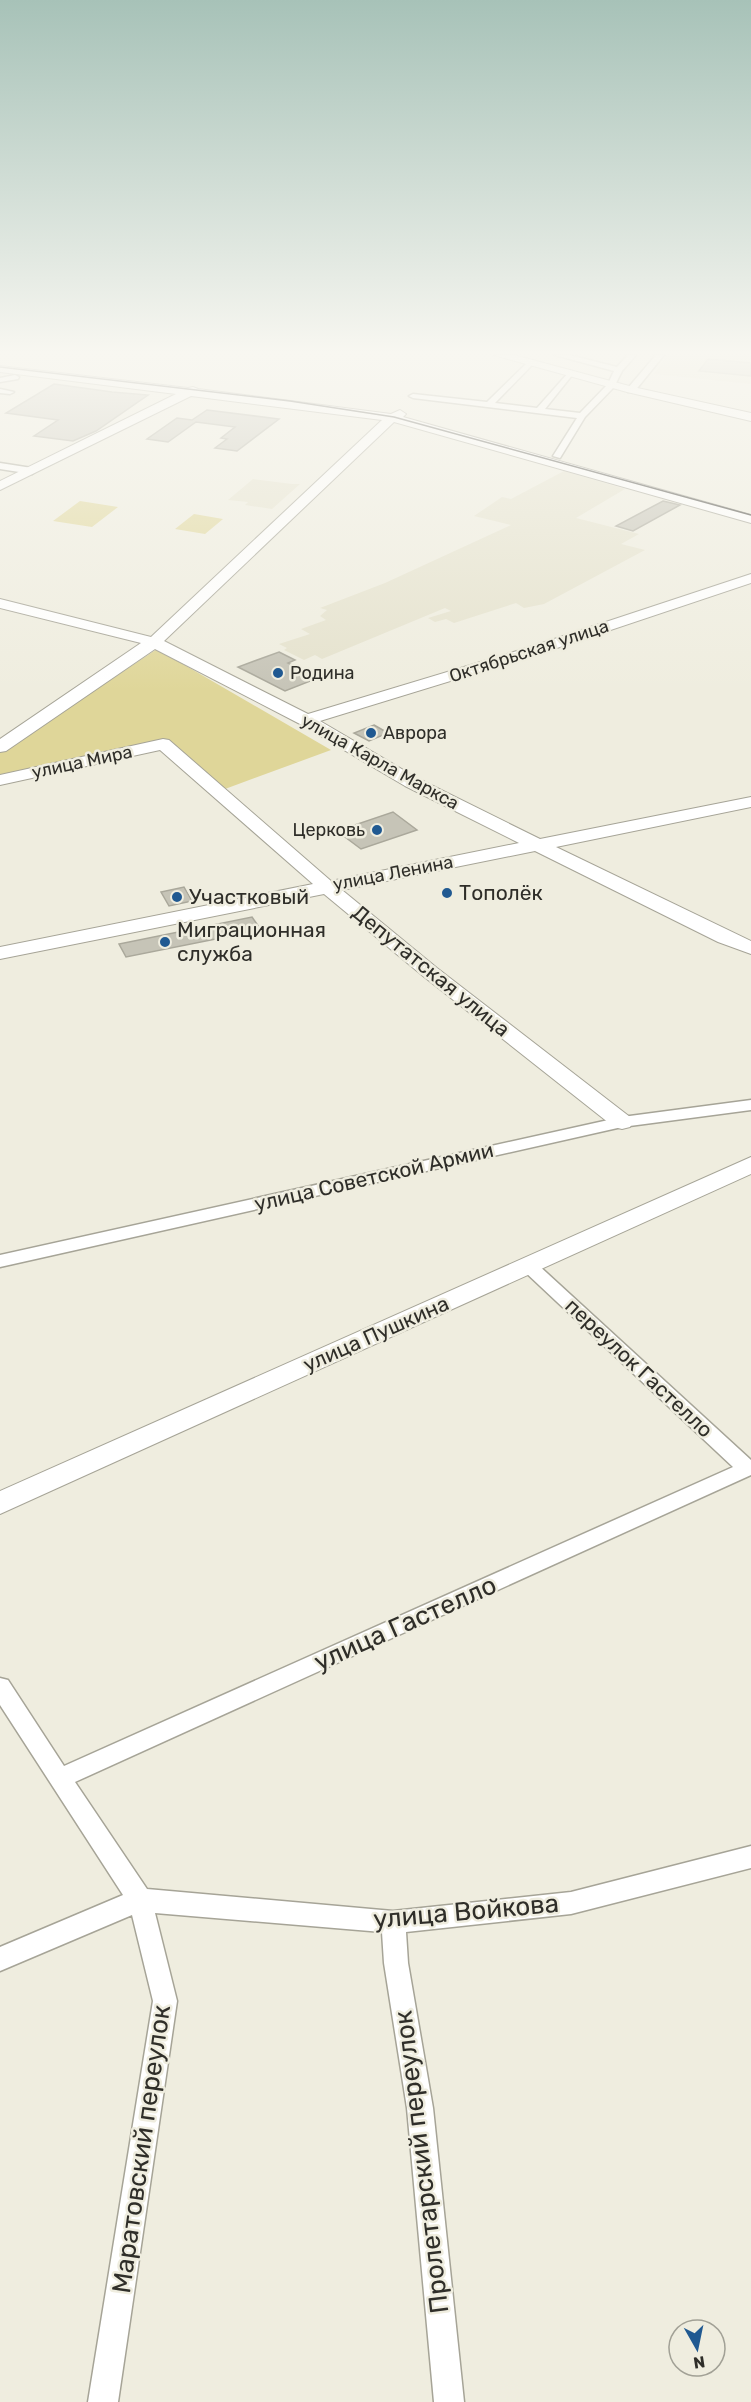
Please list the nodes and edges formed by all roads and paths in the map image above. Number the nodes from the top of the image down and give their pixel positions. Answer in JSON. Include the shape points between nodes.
{"nodes":[{"id":1,"x":7,"y":467,"type":"edge"},
{"id":2,"x":40,"y":467,"type":"edge"},
{"id":3,"x":341,"y":467,"type":"edge"},
{"id":4,"x":572,"y":467,"type":"edge"},
{"id":5,"x":597,"y":467,"type":"edge"},
{"id":6,"x":32,"y":471,"type":"junction"},
{"id":7,"x":0,"y":486,"type":"edge"},
{"id":8,"x":751,"y":510,"type":"edge"},
{"id":9,"x":751,"y":519,"type":"edge"},
{"id":10,"x":751,"y":578,"type":"edge"},
{"id":11,"x":0,"y":603,"type":"edge"},
{"id":12,"x":154,"y":642,"type":"junction"},
{"id":13,"x":306,"y":720,"type":"junction"},
{"id":14,"x":163,"y":744,"type":"joint"},
{"id":15,"x":0,"y":747,"type":"edge"},
{"id":16,"x":0,"y":780,"type":"edge"},
{"id":17,"x":751,"y":801,"type":"edge"},
{"id":18,"x":535,"y":844,"type":"junction"},
{"id":19,"x":326,"y":886,"type":"junction"},
{"id":20,"x":751,"y":948,"type":"edge"},
{"id":21,"x":0,"y":952,"type":"edge"},
{"id":22,"x":751,"y":1105,"type":"edge"},
{"id":23,"x":622,"y":1122,"type":"junction"},
{"id":24,"x":751,"y":1165,"type":"edge"},
{"id":25,"x":551,"y":1257,"type":"junction"},
{"id":26,"x":0,"y":1261,"type":"edge"},
{"id":27,"x":750,"y":1468,"type":"edge"},
{"id":28,"x":0,"y":1503,"type":"edge"},
{"id":29,"x":0,"y":1688,"type":"edge"},
{"id":30,"x":59,"y":1779,"type":"junction"},
{"id":31,"x":751,"y":1857,"type":"edge"},
{"id":32,"x":141,"y":1900,"type":"junction"},
{"id":33,"x":393,"y":1922,"type":"junction"},
{"id":34,"x":0,"y":1959,"type":"edge"},
{"id":35,"x":103,"y":2402,"type":"edge"},
{"id":36,"x":449,"y":2402,"type":"edge"}],
"edges":[{"from":1,"to":6,"type":"street"},
{"from":2,"to":6,"type":"street"},
{"from":3,"to":12,"type":"street"},
{"from":4,"to":9,"type":"street"},
{"from":5,"to":8,"type":"street"},
{"from":6,"to":7,"type":"street"},
{"from":10,"to":13,"type":"street","name":"Октябрьская улица","via":[[536,650]]},
{"from":11,"to":12,"type":"street","name":"улица Карла Маркса"},
{"from":12,"to":13,"type":"street","name":"улица Карла Маркса"},
{"from":12,"to":15,"type":"street"},
{"from":13,"to":18,"type":"street","name":"улица Карла Маркса","via":[[411,782]]},
{"from":14,"to":16,"type":"street","name":"улица Мира"},
{"from":14,"to":19,"type":"street","name":"Депутатская улица"},
{"from":17,"to":18,"type":"street","name":"улица Ленина"},
{"from":18,"to":19,"type":"street","name":"улица Ленина"},
{"from":18,"to":20,"type":"street","name":"улица Карла Маркса"},
{"from":19,"to":21,"type":"street","name":"улица Ленина"},
{"from":19,"to":23,"type":"street","name":"Депутатская улица","via":[[429,972]]},
{"from":22,"to":23,"type":"street","name":"улица Советской Армии"},
{"from":23,"to":26,"type":"street","name":"улица Советской Армии"},
{"from":24,"to":25,"type":"street"},
{"from":25,"to":27,"type":"street","name":"переулок Гастелло"},
{"from":25,"to":28,"type":"street","name":"улица Пушкина"},
{"from":27,"to":30,"type":"street","name":"улица Гастелло"},
{"from":29,"to":30,"type":"street","name":"Маратовский переулок"},
{"from":30,"to":32,"type":"street","name":"Маратовский переулок"},
{"from":31,"to":33,"type":"street","name":"улица Войкова","via":[[571,1903]]},
{"from":32,"to":33,"type":"street","name":"улица Войкова"},
{"from":32,"to":34,"type":"street"},
{"from":32,"to":35,"type":"street","name":"Маратовский переулок","via":[[165,2001]]},
{"from":33,"to":36,"type":"street","name":"Пролетарский переулок","via":[[420,2108]]}]}
